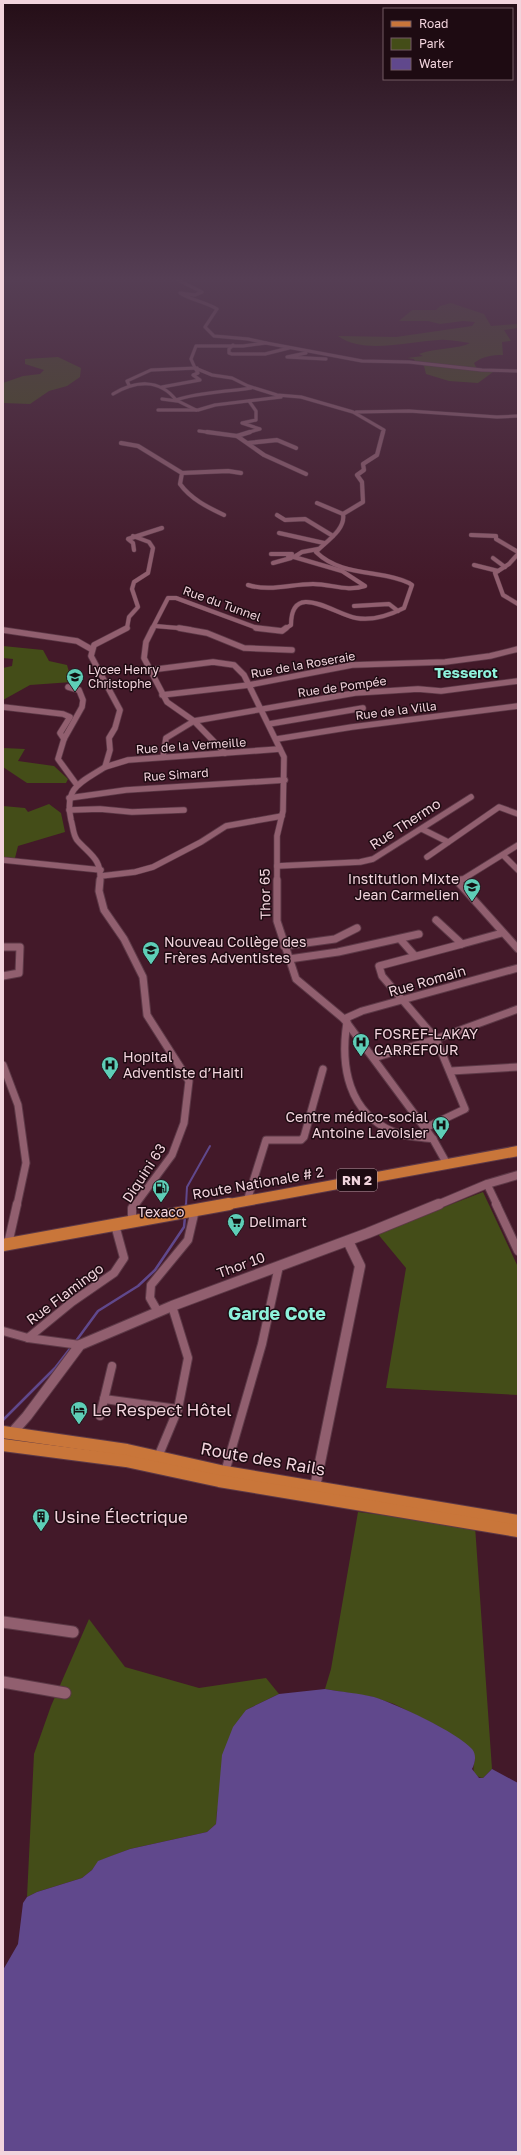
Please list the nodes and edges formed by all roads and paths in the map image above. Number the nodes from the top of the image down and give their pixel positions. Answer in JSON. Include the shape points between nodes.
{"nodes":[{"id":1,"x":128,"y":381,"type":"edge"},
{"id":2,"x":196,"y":381,"type":"edge"},
{"id":3,"x":236,"y":381,"type":"edge"},
{"id":4,"x":129,"y":385,"type":"junction"},
{"id":5,"x":162,"y":386,"type":"junction"},
{"id":6,"x":253,"y":388,"type":"junction"},
{"id":7,"x":113,"y":394,"type":"dead end"},
{"id":8,"x":285,"y":396,"type":"junction"},
{"id":9,"x":162,"y":399,"type":"dead end"},
{"id":10,"x":249,"y":400,"type":"junction"},
{"id":11,"x":177,"y":401,"type":"junction"},
{"id":12,"x":158,"y":410,"type":"dead end"},
{"id":13,"x":198,"y":410,"type":"junction"},
{"id":14,"x":354,"y":412,"type":"junction"},
{"id":15,"x":518,"y":416,"type":"edge"},
{"id":16,"x":199,"y":431,"type":"dead end"},
{"id":17,"x":237,"y":436,"type":"junction"},
{"id":18,"x":121,"y":443,"type":"dead end"},
{"id":19,"x":248,"y":443,"type":"junction"},
{"id":20,"x":296,"y":448,"type":"dead end"},
{"id":21,"x":182,"y":473,"type":"junction"},
{"id":22,"x":241,"y":473,"type":"dead end"},
{"id":23,"x":306,"y":474,"type":"dead end"},
{"id":24,"x":317,"y":503,"type":"dead end"},
{"id":25,"x":343,"y":514,"type":"junction"},
{"id":26,"x":224,"y":515,"type":"dead end"},
{"id":27,"x":277,"y":515,"type":"dead end"},
{"id":28,"x":162,"y":528,"type":"dead end"},
{"id":29,"x":279,"y":533,"type":"dead end"},
{"id":30,"x":471,"y":535,"type":"dead end"},
{"id":31,"x":133,"y":536,"type":"junction"},
{"id":32,"x":333,"y":536,"type":"junction"},
{"id":33,"x":324,"y":544,"type":"junction"},
{"id":34,"x":318,"y":549,"type":"junction"},
{"id":35,"x":134,"y":550,"type":"dead end"},
{"id":36,"x":518,"y":553,"type":"edge"},
{"id":37,"x":271,"y":554,"type":"dead end"},
{"id":38,"x":292,"y":556,"type":"junction"},
{"id":39,"x":493,"y":558,"type":"dead end"},
{"id":40,"x":273,"y":563,"type":"dead end"},
{"id":41,"x":474,"y":565,"type":"dead end"},
{"id":42,"x":507,"y":565,"type":"junction"},
{"id":43,"x":285,"y":566,"type":"dead end"},
{"id":44,"x":498,"y":571,"type":"junction"},
{"id":45,"x":248,"y":585,"type":"dead end"},
{"id":46,"x":518,"y":604,"type":"edge"},
{"id":47,"x":354,"y":606,"type":"dead end"},
{"id":48,"x":398,"y":611,"type":"junction"},
{"id":49,"x":155,"y":626,"type":"junction"},
{"id":50,"x":3,"y":630,"type":"edge"},
{"id":51,"x":91,"y":649,"type":"junction"},
{"id":52,"x":518,"y":649,"type":"edge"},
{"id":53,"x":292,"y":650,"type":"dead end"},
{"id":54,"x":150,"y":670,"type":"junction"},
{"id":55,"x":518,"y":681,"type":"edge"},
{"id":56,"x":249,"y":685,"type":"junction"},
{"id":57,"x":68,"y":687,"type":"dead end"},
{"id":58,"x":162,"y":695,"type":"junction"},
{"id":59,"x":518,"y":706,"type":"edge"},
{"id":60,"x":3,"y":707,"type":"edge"},
{"id":61,"x":363,"y":708,"type":"dead end"},
{"id":62,"x":262,"y":709,"type":"junction"},
{"id":63,"x":194,"y":721,"type":"junction"},
{"id":64,"x":269,"y":724,"type":"junction"},
{"id":65,"x":64,"y":739,"type":"junction"},
{"id":66,"x":277,"y":739,"type":"junction"},
{"id":67,"x":280,"y":749,"type":"junction"},
{"id":68,"x":225,"y":753,"type":"junction"},
{"id":69,"x":162,"y":757,"type":"junction"},
{"id":70,"x":105,"y":767,"type":"junction"},
{"id":71,"x":284,"y":780,"type":"junction"},
{"id":72,"x":76,"y":785,"type":"junction"},
{"id":73,"x":471,"y":797,"type":"dead end"},
{"id":74,"x":69,"y":798,"type":"junction"},
{"id":75,"x":68,"y":810,"type":"junction"},
{"id":76,"x":184,"y":810,"type":"dead end"},
{"id":77,"x":518,"y":814,"type":"edge"},
{"id":78,"x":282,"y":816,"type":"junction"},
{"id":79,"x":422,"y":829,"type":"junction"},
{"id":80,"x":448,"y":842,"type":"junction"},
{"id":81,"x":518,"y":845,"type":"edge"},
{"id":82,"x":503,"y":855,"type":"junction"},
{"id":83,"x":427,"y":857,"type":"dead end"},
{"id":84,"x":3,"y":860,"type":"edge"},
{"id":85,"x":277,"y":866,"type":"junction"},
{"id":86,"x":518,"y":870,"type":"edge"},
{"id":87,"x":101,"y":873,"type":"junction"},
{"id":88,"x":436,"y":920,"type":"dead end"},
{"id":89,"x":357,"y":928,"type":"dead end"},
{"id":90,"x":502,"y":933,"type":"junction"},
{"id":91,"x":418,"y":934,"type":"dead end"},
{"id":92,"x":400,"y":939,"type":"junction"},
{"id":93,"x":462,"y":944,"type":"junction"},
{"id":94,"x":284,"y":946,"type":"junction"},
{"id":95,"x":3,"y":947,"type":"edge"},
{"id":96,"x":518,"y":949,"type":"edge"},
{"id":97,"x":415,"y":956,"type":"junction"},
{"id":98,"x":289,"y":959,"type":"junction"},
{"id":99,"x":518,"y":968,"type":"edge"},
{"id":100,"x":3,"y":976,"type":"edge"},
{"id":101,"x":402,"y":1000,"type":"junction"},
{"id":102,"x":518,"y":1009,"type":"edge"},
{"id":103,"x":345,"y":1021,"type":"junction"},
{"id":104,"x":436,"y":1039,"type":"junction"},
{"id":105,"x":374,"y":1058,"type":"junction"},
{"id":106,"x":3,"y":1064,"type":"edge"},
{"id":107,"x":518,"y":1067,"type":"edge"},
{"id":108,"x":323,"y":1069,"type":"dead end"},
{"id":109,"x":451,"y":1071,"type":"junction"},
{"id":110,"x":425,"y":1128,"type":"junction"},
{"id":111,"x":433,"y":1139,"type":"junction"},
{"id":112,"x":518,"y":1151,"type":"edge"},
{"id":113,"x":448,"y":1164,"type":"junction"},
{"id":114,"x":518,"y":1175,"type":"edge"},
{"id":115,"x":487,"y":1184,"type":"junction"},
{"id":116,"x":247,"y":1200,"type":"junction"},
{"id":117,"x":195,"y":1210,"type":"junction"},
{"id":118,"x":132,"y":1221,"type":"junction"},
{"id":119,"x":115,"y":1225,"type":"junction"},
{"id":120,"x":348,"y":1241,"type":"junction"},
{"id":121,"x":5,"y":1244,"type":"edge"},
{"id":122,"x":518,"y":1251,"type":"edge"},
{"id":123,"x":279,"y":1266,"type":"junction"},
{"id":124,"x":172,"y":1306,"type":"junction"},
{"id":125,"x":158,"y":1312,"type":"junction"},
{"id":126,"x":3,"y":1331,"type":"edge"},
{"id":127,"x":28,"y":1338,"type":"junction"},
{"id":128,"x":80,"y":1345,"type":"junction"},
{"id":129,"x":112,"y":1366,"type":"dead end"},
{"id":130,"x":104,"y":1399,"type":"junction"},
{"id":131,"x":178,"y":1409,"type":"junction"},
{"id":132,"x":100,"y":1416,"type":"dead end"},
{"id":133,"x":5,"y":1436,"type":"edge"},
{"id":134,"x":158,"y":1457,"type":"junction"},
{"id":135,"x":226,"y":1472,"type":"junction"},
{"id":136,"x":314,"y":1487,"type":"junction"},
{"id":137,"x":518,"y":1521,"type":"edge"},
{"id":138,"x":518,"y":1531,"type":"edge"},
{"id":139,"x":3,"y":1622,"type":"edge"},
{"id":140,"x":73,"y":1632,"type":"dead end"},
{"id":141,"x":3,"y":1682,"type":"edge"},
{"id":142,"x":65,"y":1693,"type":"dead end"}],
"edges":[{"from":1,"to":4,"type":"street"},
{"from":2,"to":5,"type":"street"},
{"from":3,"to":6,"type":"street"},
{"from":4,"to":5,"type":"street"},
{"from":4,"to":7,"type":"street"},
{"from":5,"to":11,"type":"street","via":[[170,391]]},
{"from":6,"to":8,"type":"street"},
{"from":6,"to":11,"type":"street","via":[[225,393],[194,394]]},
{"from":8,"to":10,"type":"street"},
{"from":8,"to":14,"type":"street"},
{"from":9,"to":11,"type":"street"},
{"from":10,"to":13,"type":"street"},
{"from":10,"to":17,"type":"street","via":[[256,411],[256,420],[242,423],[260,429]]},
{"from":11,"to":13,"type":"street"},
{"from":12,"to":13,"type":"street"},
{"from":14,"to":15,"type":"street"},
{"from":14,"to":25,"type":"street","via":[[384,430],[385,434],[377,455],[363,464],[364,470],[357,475],[362,482],[363,502]]},
{"from":16,"to":17,"type":"street"},
{"from":17,"to":19,"type":"street"},
{"from":18,"to":21,"type":"street","via":[[138,446]]},
{"from":19,"to":20,"type":"street","via":[[277,440]]},
{"from":19,"to":23,"type":"street","via":[[264,455]]},
{"from":21,"to":22,"type":"street"},
{"from":21,"to":26,"type":"street","via":[[180,484],[184,490]]},
{"from":24,"to":25,"type":"street"},
{"from":25,"to":32,"type":"street","via":[[344,520]]},
{"from":27,"to":32,"type":"street","via":[[285,520],[305,519]]},
{"from":28,"to":31,"type":"street"},
{"from":29,"to":33,"type":"street","via":[[307,536]]},
{"from":30,"to":36,"type":"street","via":[[496,536],[496,539]]},
{"from":31,"to":35,"type":"street","via":[[128,540],[133,543]]},
{"from":31,"to":51,"type":"street","via":[[149,542],[153,548],[148,573],[134,582],[132,589],[138,606],[129,617],[127,628],[100,641]]},
{"from":32,"to":33,"type":"street"},
{"from":33,"to":34,"type":"street"},
{"from":34,"to":38,"type":"street"},
{"from":34,"to":48,"type":"street","via":[[317,554],[333,563],[369,574],[410,582],[412,585],[406,604]]},
{"from":36,"to":42,"type":"street"},
{"from":37,"to":38,"type":"street"},
{"from":38,"to":40,"type":"street"},
{"from":38,"to":43,"type":"street"},
{"from":38,"to":45,"type":"street","via":[[346,574],[365,586],[347,589],[307,584],[268,590]]},
{"from":39,"to":42,"type":"street"},
{"from":41,"to":44,"type":"street"},
{"from":42,"to":44,"type":"street"},
{"from":44,"to":46,"type":"street","via":[[495,573],[503,595]]},
{"from":47,"to":48,"type":"street","via":[[389,604]]},
{"from":48,"to":49,"type":"street","name":"Rue du Tunnel","via":[[358,618],[311,601],[295,606],[292,610],[291,625],[282,631],[242,624],[176,598],[168,598]]},
{"from":49,"to":53,"type":"street","via":[[207,633],[244,648]]},
{"from":49,"to":54,"type":"street","name":"Rue du Tunnel","via":[[144,651],[144,658]]},
{"from":50,"to":51,"type":"street","via":[[77,641]]},
{"from":51,"to":70,"type":"street","via":[[91,656],[120,710],[109,738],[110,750]]},
{"from":52,"to":56,"type":"street","name":"Rue de la Roseraie","via":[[445,662],[352,665]]},
{"from":54,"to":56,"type":"street","name":"Thor 65","via":[[213,662],[234,664]]},
{"from":54,"to":58,"type":"street","name":"Rue du Tunnel"},
{"from":55,"to":62,"type":"street","name":"Rue de Pompée","via":[[441,691],[418,689],[355,692]]},
{"from":56,"to":58,"type":"street","name":"Rue de la Roseraie"},
{"from":56,"to":62,"type":"street","name":"Thor 65"},
{"from":57,"to":65,"type":"street","via":[[79,690],[83,700],[82,707]]},
{"from":58,"to":63,"type":"street","name":"Rue du Tunnel","via":[[167,702]]},
{"from":59,"to":66,"type":"street","name":"Rue de la Villa"},
{"from":60,"to":65,"type":"street","via":[[70,717],[60,733]]},
{"from":61,"to":64,"type":"street"},
{"from":62,"to":63,"type":"street","name":"Rue de Pompée"},
{"from":62,"to":64,"type":"street","name":"Thor 65"},
{"from":63,"to":68,"type":"street","name":"Rue du Tunnel"},
{"from":63,"to":69,"type":"street","via":[[166,738]]},
{"from":64,"to":66,"type":"street","name":"Thor 65"},
{"from":65,"to":72,"type":"street","via":[[58,759]]},
{"from":66,"to":67,"type":"street","name":"Thor 65"},
{"from":67,"to":68,"type":"street","name":"Rue de la Vermeille"},
{"from":67,"to":71,"type":"street","name":"Thor 65","via":[[284,757]]},
{"from":68,"to":69,"type":"street","name":"Rue de la Vermeille"},
{"from":69,"to":70,"type":"street","name":"Rue de la Vermeille","via":[[128,760]]},
{"from":70,"to":72,"type":"street"},
{"from":71,"to":74,"type":"street","name":"Rue Simard","via":[[126,790]]},
{"from":71,"to":78,"type":"street","name":"Thor 65"},
{"from":72,"to":74,"type":"street"},
{"from":73,"to":79,"type":"street","name":"Rue Thermo"},
{"from":74,"to":75,"type":"street"},
{"from":75,"to":76,"type":"street"},
{"from":75,"to":87,"type":"street","via":[[76,839],[96,859]]},
{"from":77,"to":80,"type":"street","via":[[499,807]]},
{"from":78,"to":85,"type":"street","name":"Thor 65","via":[[277,836]]},
{"from":78,"to":87,"type":"street","via":[[226,826],[202,842],[153,867],[135,872]]},
{"from":79,"to":80,"type":"street"},
{"from":79,"to":85,"type":"street","name":"Rue Thermo","via":[[373,859],[360,862]]},
{"from":80,"to":83,"type":"street"},
{"from":81,"to":82,"type":"street"},
{"from":82,"to":86,"type":"street"},
{"from":82,"to":90,"type":"street","via":[[458,882]]},
{"from":84,"to":87,"type":"street"},
{"from":85,"to":94,"type":"street","name":"Thor 65","via":[[277,921]]},
{"from":87,"to":118,"type":"street","name":"Diquini 63","via":[[99,891],[104,910],[124,939],[143,977],[148,1015],[189,1081],[184,1123],[172,1155],[132,1208]]},
{"from":88,"to":93,"type":"street"},
{"from":89,"to":94,"type":"street","via":[[335,939]]},
{"from":90,"to":93,"type":"street"},
{"from":90,"to":96,"type":"street"},
{"from":91,"to":92,"type":"street"},
{"from":92,"to":97,"type":"street"},
{"from":92,"to":98,"type":"street"},
{"from":93,"to":97,"type":"street"},
{"from":94,"to":98,"type":"street","name":"Thor 65"},
{"from":95,"to":100,"type":"street","via":[[20,947],[20,973]]},
{"from":97,"to":101,"type":"street","via":[[379,966],[382,976]]},
{"from":98,"to":103,"type":"street","name":"Thor 65","via":[[296,978]]},
{"from":99,"to":101,"type":"street","name":"Rue Romain"},
{"from":101,"to":103,"type":"street","name":"Rue Romain","via":[[362,1011]]},
{"from":101,"to":104,"type":"street"},
{"from":102,"to":104,"type":"street"},
{"from":103,"to":105,"type":"street","name":"Thor 65"},
{"from":103,"to":111,"type":"street","via":[[347,1064],[352,1090],[359,1106],[389,1130]]},
{"from":104,"to":105,"type":"street"},
{"from":104,"to":109,"type":"street"},
{"from":105,"to":110,"type":"street","name":"Thor 65"},
{"from":106,"to":121,"type":"street","via":[[18,1105],[26,1163]]},
{"from":107,"to":109,"type":"street"},
{"from":108,"to":116,"type":"street","via":[[304,1137],[301,1140],[266,1140]]},
{"from":109,"to":110,"type":"street","via":[[466,1109]]},
{"from":110,"to":111,"type":"street","name":"Thor 65"},
{"from":111,"to":113,"type":"street","name":"Thor 65"},
{"from":112,"to":113,"type":"main road","name":"Route Nationale # 2","number":"RN 2"},
{"from":113,"to":116,"type":"main road","name":"Route Nationale # 2","number":"RN 2"},
{"from":114,"to":115,"type":"street","name":"Thor 10"},
{"from":115,"to":120,"type":"street","name":"Thor 10"},
{"from":115,"to":122,"type":"street"},
{"from":116,"to":117,"type":"main road","name":"Route Nationale # 2","number":"RN 2"},
{"from":117,"to":118,"type":"main road","name":"Route Nationale # 2","number":"RN 2"},
{"from":117,"to":125,"type":"street","via":[[188,1240],[150,1284],[150,1298]]},
{"from":118,"to":119,"type":"main road","name":"Route Nationale # 2","number":"RN 2"},
{"from":119,"to":121,"type":"main road","name":"Route Nationale # 2","number":"RN 2"},
{"from":119,"to":127,"type":"street","name":"Rue Flamingo","via":[[124,1258],[114,1273],[72,1302]]},
{"from":120,"to":123,"type":"street","name":"Thor 10"},
{"from":120,"to":136,"type":"street","via":[[360,1266]]},
{"from":123,"to":124,"type":"street","name":"Thor 10"},
{"from":123,"to":135,"type":"street","via":[[253,1379]]},
{"from":124,"to":125,"type":"street","name":"Thor 10"},
{"from":124,"to":131,"type":"street","via":[[188,1355]]},
{"from":125,"to":128,"type":"street","name":"Thor 10"},
{"from":126,"to":127,"type":"street"},
{"from":127,"to":128,"type":"street"},
{"from":128,"to":133,"type":"street","via":[[27,1416]]},
{"from":129,"to":130,"type":"street"},
{"from":130,"to":131,"type":"street"},
{"from":130,"to":132,"type":"street"},
{"from":131,"to":134,"type":"street"},
{"from":133,"to":134,"type":"main road","name":"Route des Rails","via":[[127,1450]]},
{"from":133,"to":138,"type":"main road","name":"Route des Rails","via":[[218,1481]]},
{"from":134,"to":135,"type":"main road","name":"Route des Rails"},
{"from":135,"to":136,"type":"main road","name":"Route des Rails"},
{"from":136,"to":137,"type":"main road","name":"Route des Rails"},
{"from":139,"to":140,"type":"street"},
{"from":141,"to":142,"type":"street"}]}
